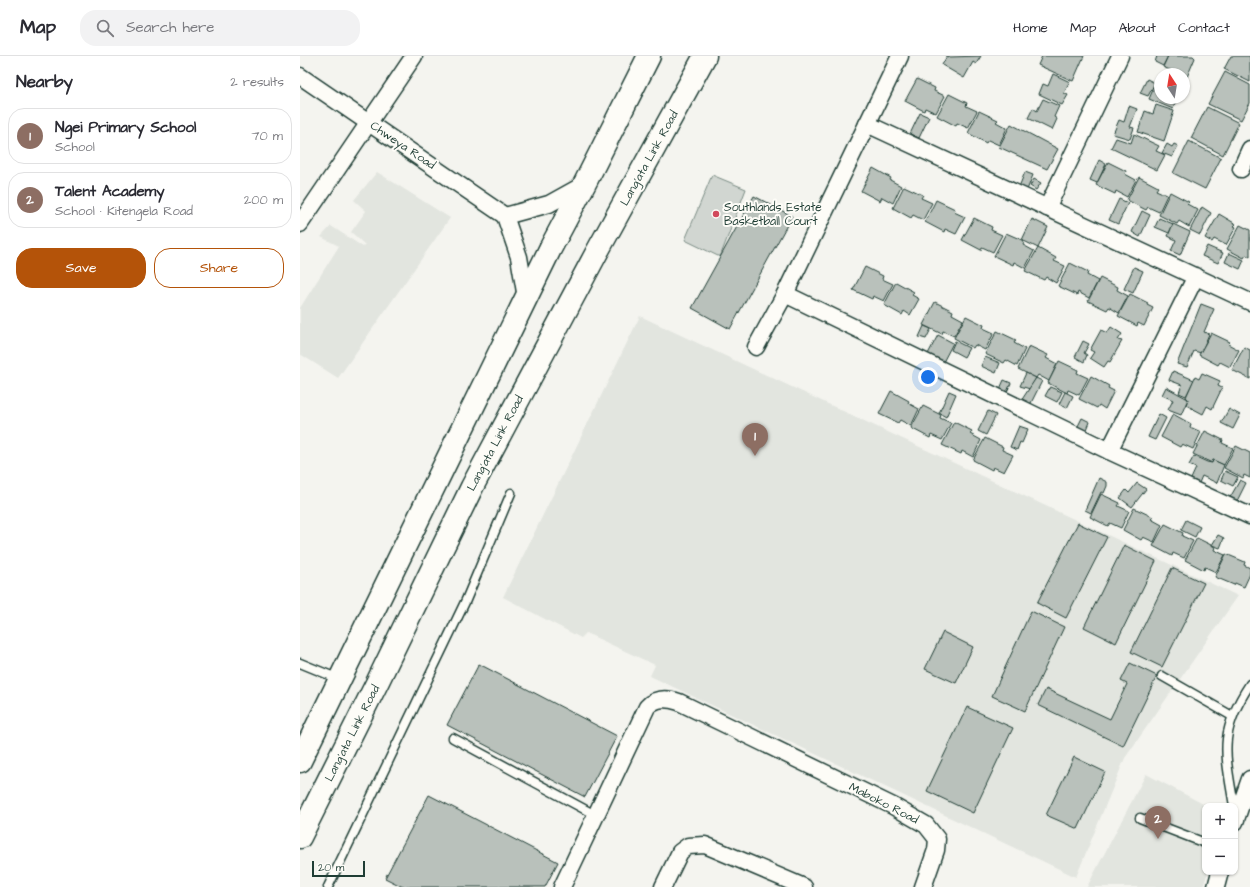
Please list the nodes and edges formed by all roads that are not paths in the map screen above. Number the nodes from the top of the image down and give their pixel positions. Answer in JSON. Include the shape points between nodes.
{"nodes":[{"id":1,"x":414,"y":56,"type":"edge"},
{"id":2,"x":649,"y":56,"type":"edge"},
{"id":3,"x":705,"y":56,"type":"edge"},
{"id":4,"x":900,"y":56,"type":"edge"},
{"id":5,"x":1120,"y":56,"type":"edge"},
{"id":6,"x":300,"y":76,"type":"edge"},
{"id":7,"x":368,"y":122,"type":"junction"},
{"id":8,"x":867,"y":124,"type":"junction"},
{"id":9,"x":1250,"y":149,"type":"edge"},
{"id":10,"x":1241,"y":169,"type":"dead end"},
{"id":11,"x":585,"y":183,"type":"junction"},
{"id":12,"x":1047,"y":208,"type":"junction"},
{"id":13,"x":505,"y":216,"type":"junction"},
{"id":14,"x":300,"y":224,"type":"edge"},
{"id":15,"x":1196,"y":276,"type":"junction"},
{"id":16,"x":785,"y":294,"type":"junction"},
{"id":17,"x":526,"y":298,"type":"junction"},
{"id":18,"x":1250,"y":302,"type":"edge"},
{"id":19,"x":756,"y":348,"type":"dead end"},
{"id":20,"x":1109,"y":450,"type":"junction"},
{"id":21,"x":510,"y":493,"type":"dead end"},
{"id":22,"x":1250,"y":516,"type":"edge"},
{"id":23,"x":300,"y":663,"type":"edge"},
{"id":24,"x":1162,"y":676,"type":"dead end"},
{"id":25,"x":339,"y":679,"type":"junction"},
{"id":26,"x":1250,"y":684,"type":"edge"},
{"id":27,"x":1232,"y":716,"type":"junction"},
{"id":28,"x":453,"y":738,"type":"dead end"},
{"id":29,"x":300,"y":761,"type":"edge"},
{"id":30,"x":1250,"y":779,"type":"edge"},
{"id":31,"x":1233,"y":803,"type":"edge"},
{"id":32,"x":1238,"y":808,"type":"edge"},
{"id":33,"x":597,"y":816,"type":"junction"},
{"id":34,"x":1140,"y":818,"type":"dead end"},
{"id":35,"x":300,"y":837,"type":"edge"},
{"id":36,"x":1202,"y":842,"type":"edge"},
{"id":37,"x":1219,"y":875,"type":"edge"},
{"id":38,"x":328,"y":887,"type":"edge"},
{"id":39,"x":562,"y":887,"type":"edge"},
{"id":40,"x":663,"y":887,"type":"edge"},
{"id":41,"x":804,"y":887,"type":"edge"},
{"id":42,"x":923,"y":887,"type":"edge"},
{"id":43,"x":1216,"y":887,"type":"edge"}],
"edges":[{"from":1,"to":7,"type":"street"},
{"from":2,"to":11,"type":"main road"},
{"from":3,"to":35,"type":"main road","name":"Lang'ata Link Road","via":[[596,252],[472,487]]},
{"from":4,"to":8,"type":"street"},
{"from":5,"to":12,"type":"street"},
{"from":6,"to":7,"type":"street","name":"Chweya Road"},
{"from":7,"to":13,"type":"street","name":"Chweya Road"},
{"from":7,"to":14,"type":"street"},
{"from":8,"to":12,"type":"street"},
{"from":8,"to":16,"type":"street"},
{"from":9,"to":10,"type":"street"},
{"from":11,"to":13,"type":"street","via":[[549,204]]},
{"from":11,"to":17,"type":"main road"},
{"from":12,"to":15,"type":"street"},
{"from":13,"to":17,"type":"street","via":[[519,257]]},
{"from":15,"to":18,"type":"street"},
{"from":15,"to":20,"type":"street"},
{"from":16,"to":19,"type":"street"},
{"from":16,"to":20,"type":"street"},
{"from":17,"to":25,"type":"main road"},
{"from":20,"to":22,"type":"street"},
{"from":21,"to":38,"type":"lane","via":[[466,600]]},
{"from":23,"to":25,"type":"lane"},
{"from":24,"to":27,"type":"lane"},
{"from":25,"to":29,"type":"main road"},
{"from":26,"to":27,"type":"lane"},
{"from":27,"to":31,"type":"lane","via":[[1226,752]]},
{"from":28,"to":33,"type":"lane"},
{"from":30,"to":32,"type":"street"},
{"from":33,"to":39,"type":"street"},
{"from":33,"to":42,"type":"street","name":"Maboko Road","via":[[647,707],[664,698],[679,702],[781,751],[926,825],[937,839],[936,850]]},
{"from":34,"to":36,"type":"lane"},
{"from":37,"to":43,"type":"street"},
{"from":40,"to":41,"type":"street","via":[[680,852],[688,846],[705,845]]}]}
